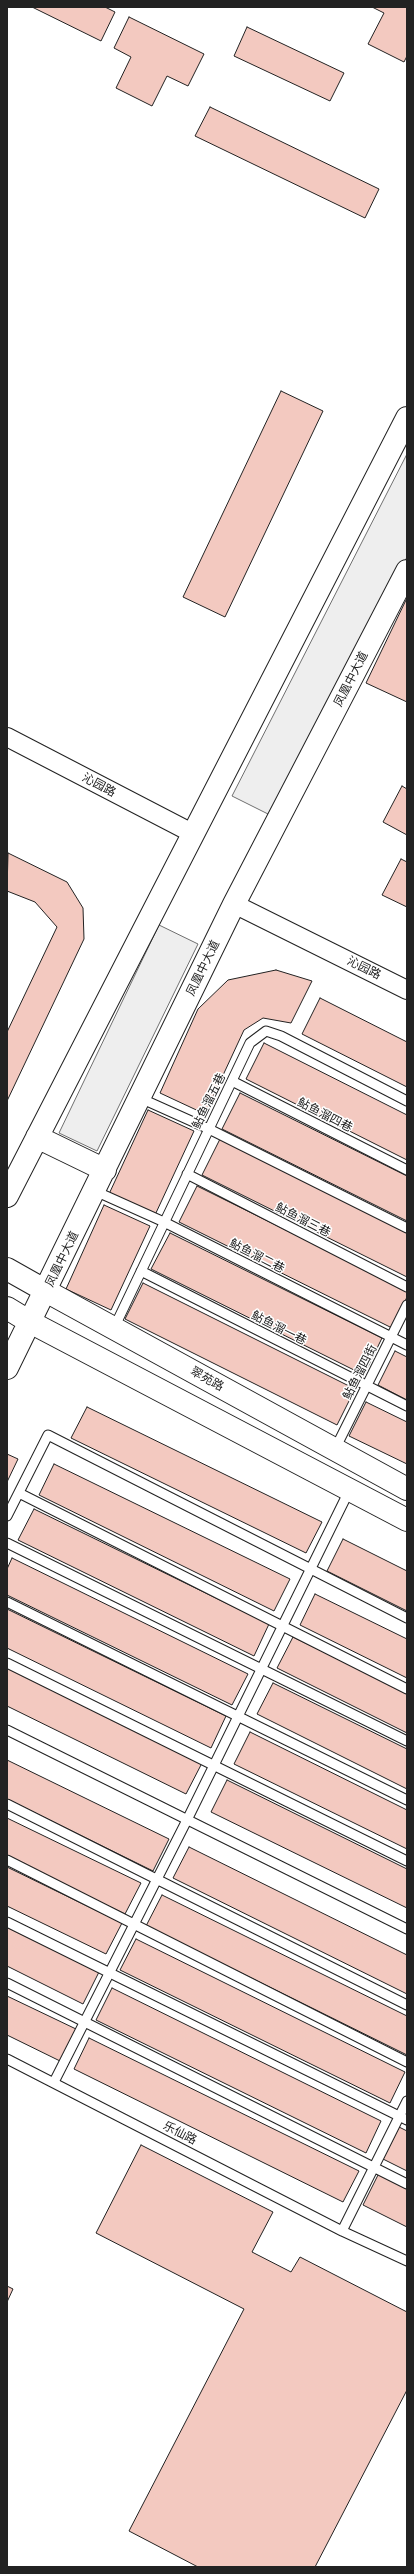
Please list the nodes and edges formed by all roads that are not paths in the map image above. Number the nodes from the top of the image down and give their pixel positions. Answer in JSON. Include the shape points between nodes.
{"nodes":[{"id":1,"x":407,"y":418,"type":"edge"},
{"id":2,"x":407,"y":571,"type":"edge"},
{"id":3,"x":7,"y":737,"type":"edge"},
{"id":4,"x":192,"y":833,"type":"junction"},
{"id":5,"x":234,"y":904,"type":"junction"},
{"id":6,"x":407,"y":990,"type":"edge"},
{"id":7,"x":232,"y":1082,"type":"junction"},
{"id":8,"x":140,"y":1098,"type":"junction"},
{"id":9,"x":407,"y":1101,"type":"edge"},
{"id":10,"x":209,"y":1129,"type":"junction"},
{"id":11,"x":37,"y":1137,"type":"junction"},
{"id":12,"x":105,"y":1170,"type":"junction"},
{"id":13,"x":407,"y":1170,"type":"edge"},
{"id":14,"x":187,"y":1174,"type":"junction"},
{"id":15,"x":95,"y":1191,"type":"junction"},
{"id":16,"x":7,"y":1196,"type":"edge"},
{"id":17,"x":164,"y":1222,"type":"junction"},
{"id":18,"x":407,"y":1228,"type":"edge"},
{"id":19,"x":7,"y":1269,"type":"edge"},
{"id":20,"x":141,"y":1271,"type":"junction"},
{"id":21,"x":407,"y":1287,"type":"edge"},
{"id":22,"x":46,"y":1291,"type":"junction"},
{"id":23,"x":407,"y":1305,"type":"edge"},
{"id":24,"x":7,"y":1308,"type":"edge"},
{"id":25,"x":30,"y":1322,"type":"junction"},
{"id":26,"x":114,"y":1328,"type":"junction"},
{"id":27,"x":391,"y":1337,"type":"junction"},
{"id":28,"x":407,"y":1345,"type":"edge"},
{"id":29,"x":7,"y":1368,"type":"edge"},
{"id":30,"x":366,"y":1386,"type":"junction"},
{"id":31,"x":407,"y":1406,"type":"edge"},
{"id":32,"x":335,"y":1449,"type":"junction"},
{"id":33,"x":407,"y":1489,"type":"edge"},
{"id":34,"x":349,"y":1491,"type":"junction"},
{"id":35,"x":19,"y":1493,"type":"junction"},
{"id":36,"x":7,"y":1516,"type":"edge"},
{"id":37,"x":407,"y":1520,"type":"edge"},
{"id":38,"x":7,"y":1543,"type":"edge"},
{"id":39,"x":311,"y":1568,"type":"junction"},
{"id":40,"x":7,"y":1602,"type":"edge"},
{"id":41,"x":407,"y":1618,"type":"edge"},
{"id":42,"x":282,"y":1626,"type":"junction"},
{"id":43,"x":7,"y":1663,"type":"edge"},
{"id":44,"x":261,"y":1669,"type":"junction"},
{"id":45,"x":407,"y":1689,"type":"edge"},
{"id":46,"x":238,"y":1716,"type":"junction"},
{"id":47,"x":7,"y":1730,"type":"edge"},
{"id":48,"x":407,"y":1741,"type":"edge"},
{"id":49,"x":214,"y":1765,"type":"junction"},
{"id":50,"x":407,"y":1800,"type":"edge"},
{"id":51,"x":7,"y":1804,"type":"edge"},
{"id":52,"x":188,"y":1818,"type":"junction"},
{"id":53,"x":7,"y":1860,"type":"edge"},
{"id":54,"x":407,"y":1861,"type":"edge"},
{"id":55,"x":157,"y":1879,"type":"junction"},
{"id":56,"x":7,"y":1922,"type":"edge"},
{"id":57,"x":134,"y":1924,"type":"junction"},
{"id":58,"x":407,"y":1929,"type":"edge"},
{"id":59,"x":110,"y":1973,"type":"junction"},
{"id":60,"x":7,"y":1983,"type":"edge"},
{"id":61,"x":407,"y":2005,"type":"edge"},
{"id":62,"x":84,"y":2022,"type":"junction"},
{"id":63,"x":7,"y":2058,"type":"edge"},
{"id":64,"x":407,"y":2062,"type":"edge"},
{"id":65,"x":54,"y":2082,"type":"junction"},
{"id":66,"x":407,"y":2101,"type":"edge"},
{"id":67,"x":403,"y":2118,"type":"edge"},
{"id":68,"x":374,"y":2167,"type":"junction"},
{"id":69,"x":407,"y":2184,"type":"edge"},
{"id":70,"x":342,"y":2231,"type":"junction"},
{"id":71,"x":407,"y":2261,"type":"edge"}],
"edges":[{"from":1,"to":4,"type":"main road"},
{"from":2,"to":5,"type":"main road","name":"凤凰中大道"},
{"from":3,"to":4,"type":"street","name":"沁园路"},
{"from":4,"to":11,"type":"main road"},
{"from":5,"to":6,"type":"street","name":"沁园路"},
{"from":5,"to":8,"type":"main road","name":"凤凰中大道"},
{"from":7,"to":9,"type":"lane","name":"鲇鱼溜五巷","via":[[250,1043],[266,1031],[281,1036]]},
{"from":7,"to":10,"type":"lane","name":"鲇鱼溜五巷"},
{"from":7,"to":13,"type":"lane","name":"鲇鱼溜四巷"},
{"from":8,"to":10,"type":"lane"},
{"from":8,"to":12,"type":"main road","name":"凤凰中大道"},
{"from":10,"to":14,"type":"lane","name":"鲇鱼溜五巷"},
{"from":10,"to":18,"type":"lane"},
{"from":11,"to":12,"type":"main road"},
{"from":11,"to":16,"type":"main road"},
{"from":12,"to":15,"type":"main road","name":"凤凰中大道"},
{"from":14,"to":17,"type":"lane","name":"鲇鱼溜五巷"},
{"from":14,"to":21,"type":"lane","name":"鲇鱼溜三巷"},
{"from":15,"to":17,"type":"lane","name":"鲇鱼溜二巷"},
{"from":15,"to":22,"type":"main road","name":"凤凰中大道"},
{"from":17,"to":20,"type":"lane","name":"鲇鱼溜五巷"},
{"from":17,"to":27,"type":"lane","name":"鲇鱼溜二巷"},
{"from":19,"to":22,"type":"main road","name":"翠苑路"},
{"from":20,"to":26,"type":"lane","name":"鲇鱼溜五巷"},
{"from":20,"to":30,"type":"lane","name":"鲇鱼溜一巷"},
{"from":22,"to":25,"type":"main road","name":"凤凰中大道"},
{"from":22,"to":26,"type":"main road","name":"翠苑路"},
{"from":23,"to":27,"type":"lane","name":"鲇鱼溜四街"},
{"from":24,"to":25,"type":"main road"},
{"from":25,"to":29,"type":"main road","name":"凤凰中大道"},
{"from":25,"to":34,"type":"main road"},
{"from":26,"to":32,"type":"main road","name":"翠苑路"},
{"from":27,"to":28,"type":"lane","name":"鲇鱼溜二巷"},
{"from":27,"to":30,"type":"lane","name":"鲇鱼溜四街"},
{"from":30,"to":31,"type":"lane","name":"鲇鱼溜一巷"},
{"from":30,"to":32,"type":"lane","name":"鲇鱼溜四街"},
{"from":32,"to":33,"type":"main road","name":"翠苑路"},
{"from":34,"to":37,"type":"main road"},
{"from":34,"to":39,"type":"lane"},
{"from":35,"to":36,"type":"lane"},
{"from":35,"to":39,"type":"lane","via":[[48,1435]]},
{"from":35,"to":42,"type":"lane"},
{"from":38,"to":44,"type":"lane"},
{"from":39,"to":41,"type":"lane"},
{"from":39,"to":42,"type":"lane"},
{"from":40,"to":46,"type":"lane"},
{"from":42,"to":44,"type":"lane"},
{"from":42,"to":45,"type":"lane"},
{"from":43,"to":49,"type":"lane"},
{"from":44,"to":46,"type":"lane"},
{"from":44,"to":48,"type":"lane"},
{"from":46,"to":49,"type":"lane"},
{"from":46,"to":50,"type":"lane"},
{"from":47,"to":52,"type":"lane"},
{"from":49,"to":52,"type":"lane"},
{"from":49,"to":54,"type":"lane"},
{"from":51,"to":55,"type":"lane"},
{"from":52,"to":55,"type":"lane"},
{"from":52,"to":58,"type":"lane"},
{"from":53,"to":57,"type":"lane"},
{"from":55,"to":57,"type":"lane"},
{"from":55,"to":61,"type":"lane"},
{"from":56,"to":59,"type":"lane"},
{"from":57,"to":59,"type":"lane"},
{"from":57,"to":64,"type":"lane"},
{"from":59,"to":62,"type":"lane"},
{"from":59,"to":67,"type":"lane"},
{"from":60,"to":62,"type":"lane"},
{"from":62,"to":65,"type":"lane"},
{"from":62,"to":68,"type":"lane"},
{"from":63,"to":65,"type":"lane","name":"乐仙路"},
{"from":65,"to":70,"type":"lane","name":"乐仙路"},
{"from":66,"to":67,"type":"lane"},
{"from":67,"to":68,"type":"lane"},
{"from":68,"to":69,"type":"lane"},
{"from":68,"to":70,"type":"lane"},
{"from":70,"to":71,"type":"lane","name":"乐仙路"}]}
